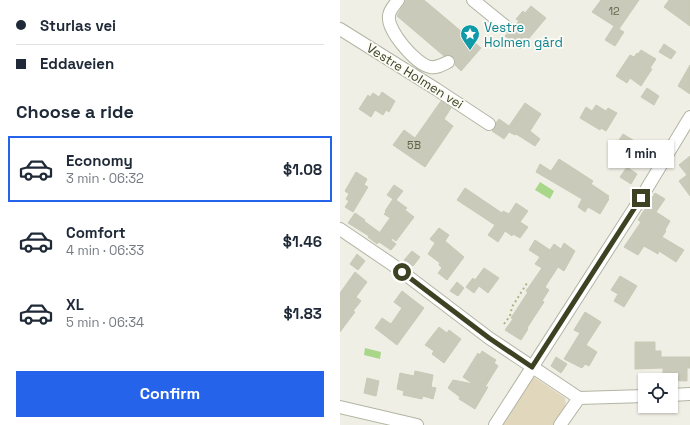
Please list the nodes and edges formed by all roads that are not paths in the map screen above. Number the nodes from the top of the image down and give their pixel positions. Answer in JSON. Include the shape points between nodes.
{"nodes":[{"id":1,"x":398,"y":0,"type":"edge"},
{"id":2,"x":473,"y":0,"type":"edge"},
{"id":3,"x":505,"y":26,"type":"dead end"},
{"id":4,"x":340,"y":29,"type":"edge"},
{"id":5,"x":448,"y":62,"type":"dead end"},
{"id":6,"x":690,"y":117,"type":"edge"},
{"id":7,"x":489,"y":124,"type":"dead end"},
{"id":8,"x":340,"y":229,"type":"edge"},
{"id":9,"x":532,"y":367,"type":"junction"},
{"id":10,"x":690,"y":394,"type":"edge"},
{"id":11,"x":678,"y":395,"type":"edge"},
{"id":12,"x":638,"y":396,"type":"edge"},
{"id":13,"x":578,"y":398,"type":"junction"},
{"id":14,"x":340,"y":407,"type":"edge"},
{"id":15,"x":417,"y":425,"type":"edge"},
{"id":16,"x":495,"y":425,"type":"edge"},
{"id":17,"x":560,"y":425,"type":"edge"}],
"edges":[{"from":1,"to":5,"type":"street","via":[[390,12],[389,20],[403,45],[425,65],[436,68]]},
{"from":2,"to":3,"type":"street"},
{"from":4,"to":7,"type":"street","name":"Vestre Holmen vei"},
{"from":6,"to":9,"type":"street"},
{"from":8,"to":9,"type":"street"},
{"from":9,"to":13,"type":"street"},
{"from":9,"to":16,"type":"street"},
{"from":10,"to":11,"type":"street"},
{"from":12,"to":13,"type":"street"},
{"from":13,"to":17,"type":"street"},
{"from":14,"to":15,"type":"street"}]}
